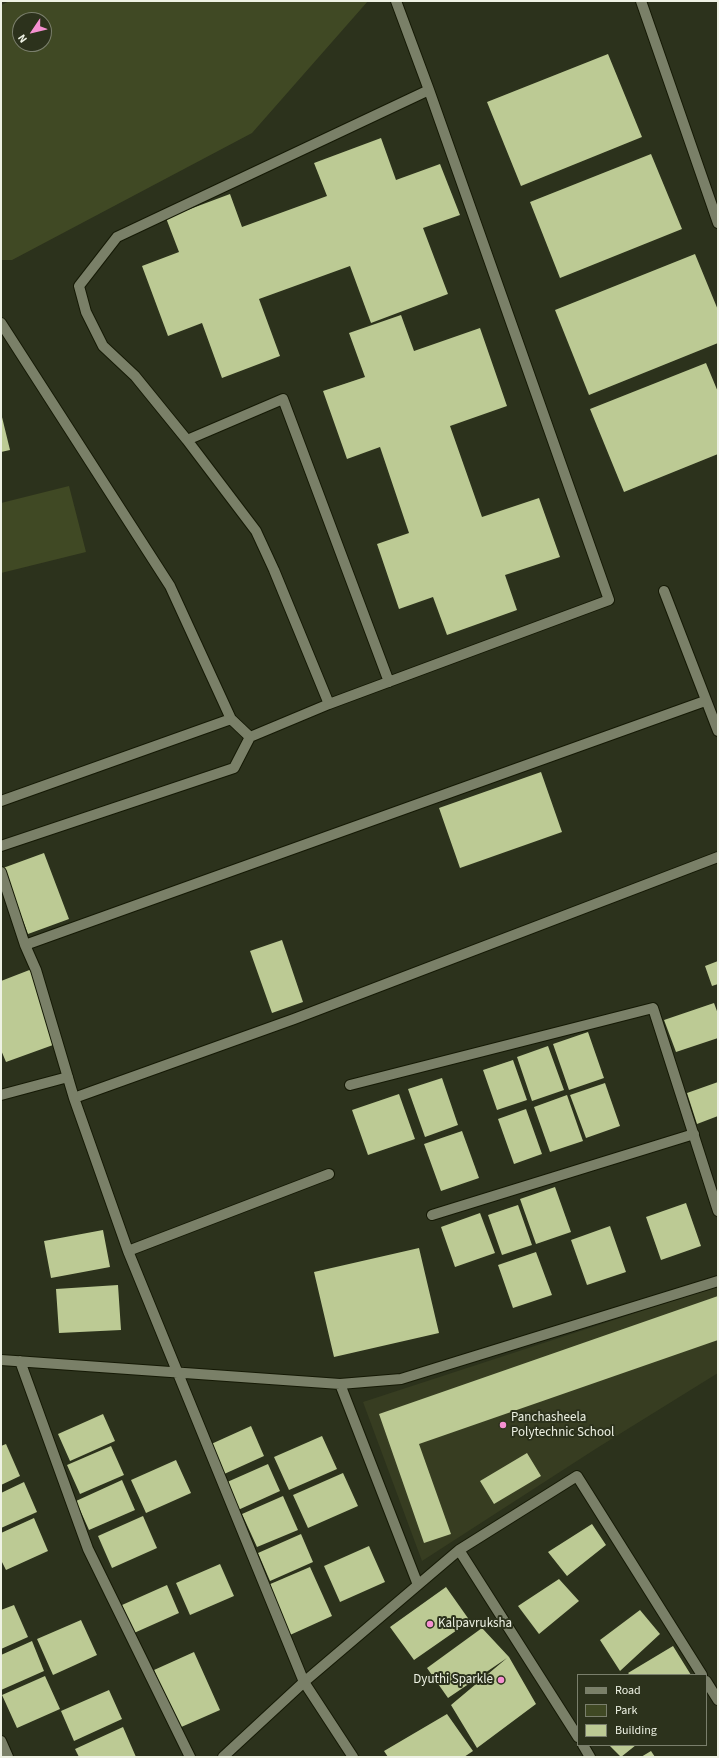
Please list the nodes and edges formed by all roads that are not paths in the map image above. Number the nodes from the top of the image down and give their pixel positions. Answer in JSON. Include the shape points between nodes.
{"nodes":[{"id":1,"x":396,"y":1,"type":"edge"},
{"id":2,"x":641,"y":1,"type":"edge"},
{"id":3,"x":429,"y":90,"type":"junction"},
{"id":4,"x":718,"y":223,"type":"edge"},
{"id":5,"x":1,"y":323,"type":"edge"},
{"id":6,"x":186,"y":440,"type":"junction"},
{"id":7,"x":664,"y":591,"type":"dead end"},
{"id":8,"x":389,"y":682,"type":"junction"},
{"id":9,"x":705,"y":701,"type":"junction"},
{"id":10,"x":329,"y":704,"type":"junction"},
{"id":11,"x":230,"y":719,"type":"junction"},
{"id":12,"x":718,"y":731,"type":"edge"},
{"id":13,"x":250,"y":737,"type":"junction"},
{"id":14,"x":1,"y":801,"type":"edge"},
{"id":15,"x":1,"y":846,"type":"edge"},
{"id":16,"x":718,"y":857,"type":"edge"},
{"id":17,"x":1,"y":872,"type":"edge"},
{"id":18,"x":4,"y":891,"type":"edge"},
{"id":19,"x":26,"y":945,"type":"junction"},
{"id":20,"x":68,"y":1077,"type":"junction"},
{"id":21,"x":350,"y":1085,"type":"dead end"},
{"id":22,"x":1,"y":1095,"type":"edge"},
{"id":23,"x":74,"y":1098,"type":"junction"},
{"id":24,"x":694,"y":1134,"type":"junction"},
{"id":25,"x":329,"y":1174,"type":"dead end"},
{"id":26,"x":718,"y":1211,"type":"edge"},
{"id":27,"x":432,"y":1215,"type":"dead end"},
{"id":28,"x":128,"y":1251,"type":"junction"},
{"id":29,"x":718,"y":1281,"type":"edge"},
{"id":30,"x":1,"y":1360,"type":"edge"},
{"id":31,"x":20,"y":1361,"type":"junction"},
{"id":32,"x":177,"y":1373,"type":"junction"},
{"id":33,"x":340,"y":1384,"type":"junction"},
{"id":34,"x":459,"y":1550,"type":"junction"},
{"id":35,"x":418,"y":1585,"type":"junction"},
{"id":36,"x":701,"y":1674,"type":"edge"},
{"id":37,"x":304,"y":1682,"type":"junction"},
{"id":38,"x":707,"y":1683,"type":"edge"},
{"id":39,"x":718,"y":1700,"type":"edge"},
{"id":40,"x":577,"y":1736,"type":"edge"},
{"id":41,"x":1,"y":1741,"type":"edge"},
{"id":42,"x":584,"y":1746,"type":"edge"},
{"id":43,"x":8,"y":1757,"type":"edge"},
{"id":44,"x":190,"y":1757,"type":"edge"},
{"id":45,"x":223,"y":1757,"type":"edge"},
{"id":46,"x":353,"y":1757,"type":"edge"},
{"id":47,"x":590,"y":1757,"type":"edge"}],
"edges":[{"from":1,"to":3,"type":"street"},
{"from":2,"to":4,"type":"street"},
{"from":3,"to":6,"type":"street","via":[[117,237],[79,286],[86,312],[103,346],[135,376]]},
{"from":3,"to":8,"type":"street","via":[[609,600]]},
{"from":5,"to":11,"type":"street","via":[[170,586]]},
{"from":6,"to":8,"type":"street","via":[[283,399]]},
{"from":6,"to":10,"type":"street","via":[[256,531]]},
{"from":7,"to":9,"type":"street"},
{"from":8,"to":10,"type":"street"},
{"from":9,"to":12,"type":"street"},
{"from":9,"to":19,"type":"street"},
{"from":10,"to":13,"type":"street"},
{"from":11,"to":13,"type":"street"},
{"from":11,"to":14,"type":"street"},
{"from":13,"to":15,"type":"street","via":[[234,768]]},
{"from":16,"to":23,"type":"street","via":[[294,1019]]},
{"from":17,"to":18,"type":"street"},
{"from":18,"to":19,"type":"street"},
{"from":19,"to":20,"type":"street"},
{"from":20,"to":22,"type":"street"},
{"from":20,"to":23,"type":"street"},
{"from":21,"to":24,"type":"street","via":[[653,1008]]},
{"from":23,"to":28,"type":"street"},
{"from":24,"to":26,"type":"street"},
{"from":24,"to":27,"type":"street"},
{"from":25,"to":28,"type":"street"},
{"from":28,"to":32,"type":"street"},
{"from":29,"to":33,"type":"street","via":[[401,1379]]},
{"from":30,"to":31,"type":"street"},
{"from":31,"to":32,"type":"street"},
{"from":31,"to":44,"type":"street","via":[[88,1548]]},
{"from":32,"to":33,"type":"street"},
{"from":32,"to":37,"type":"street"},
{"from":33,"to":35,"type":"street"},
{"from":34,"to":35,"type":"street"},
{"from":34,"to":36,"type":"street","via":[[577,1476]]},
{"from":34,"to":40,"type":"street"},
{"from":35,"to":37,"type":"street"},
{"from":37,"to":45,"type":"street"},
{"from":37,"to":46,"type":"street"},
{"from":38,"to":39,"type":"street"},
{"from":41,"to":43,"type":"street"},
{"from":42,"to":47,"type":"street"}]}
